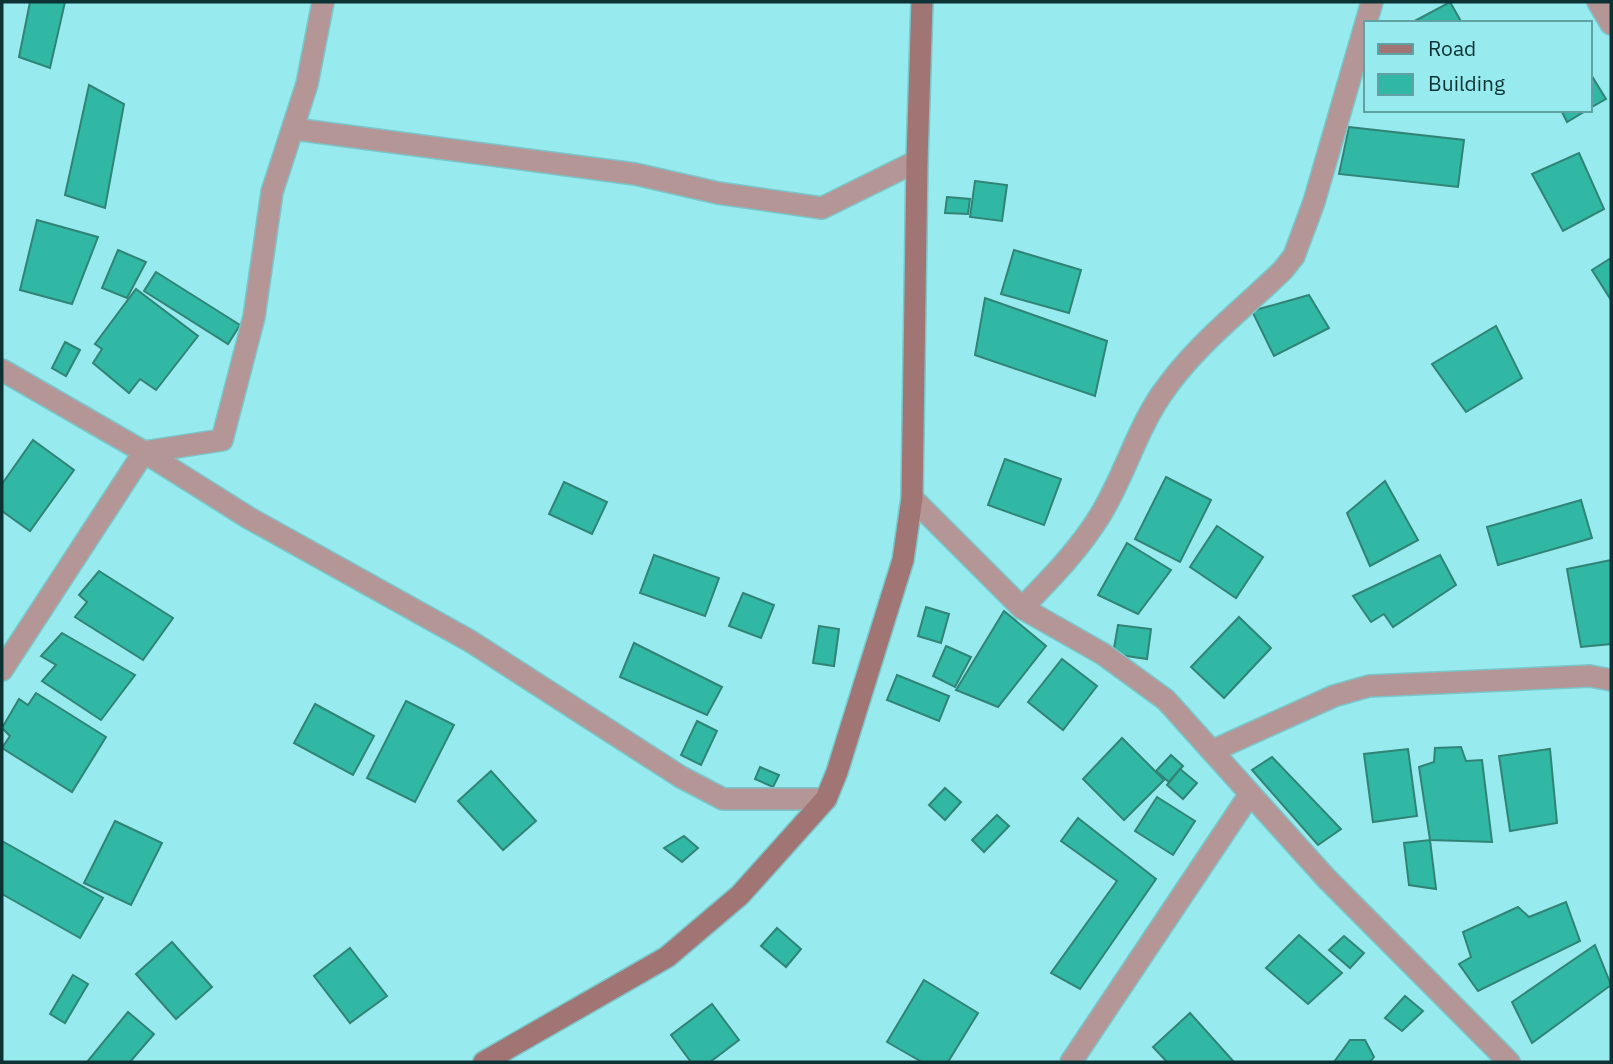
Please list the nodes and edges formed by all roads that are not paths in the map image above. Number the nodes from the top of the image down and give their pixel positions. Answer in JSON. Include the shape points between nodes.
{"nodes":[{"id":1,"x":323,"y":2,"type":"edge"},
{"id":2,"x":922,"y":2,"type":"edge"},
{"id":3,"x":1372,"y":2,"type":"edge"},
{"id":4,"x":1598,"y":2,"type":"edge"},
{"id":5,"x":1366,"y":21,"type":"edge"},
{"id":6,"x":1611,"y":24,"type":"edge"},
{"id":7,"x":1364,"y":30,"type":"edge"},
{"id":8,"x":294,"y":129,"type":"junction"},
{"id":9,"x":917,"y":161,"type":"junction"},
{"id":10,"x":2,"y":370,"type":"edge"},
{"id":11,"x":144,"y":452,"type":"junction"},
{"id":12,"x":912,"y":498,"type":"junction"},
{"id":13,"x":1022,"y":608,"type":"junction"},
{"id":14,"x":2,"y":670,"type":"edge"},
{"id":15,"x":1611,"y":680,"type":"edge"},
{"id":16,"x":1212,"y":751,"type":"junction"},
{"id":17,"x":1250,"y":794,"type":"junction"},
{"id":18,"x":826,"y":799,"type":"junction"},
{"id":19,"x":513,"y":1054,"type":"edge"},
{"id":20,"x":484,"y":1062,"type":"edge"},
{"id":21,"x":1071,"y":1062,"type":"edge"},
{"id":22,"x":1509,"y":1062,"type":"edge"}],
"edges":[{"from":1,"to":8,"type":"street"},
{"from":2,"to":9,"type":"main road"},
{"from":3,"to":5,"type":"street"},
{"from":4,"to":6,"type":"street"},
{"from":7,"to":13,"type":"street","via":[[1294,256],[1192,355],[1146,418],[1101,514],[1071,557]]},
{"from":8,"to":9,"type":"street","via":[[598,169],[822,208]]},
{"from":8,"to":11,"type":"street","via":[[272,192],[254,317],[222,440]]},
{"from":9,"to":12,"type":"main road"},
{"from":10,"to":11,"type":"street"},
{"from":11,"to":14,"type":"street"},
{"from":11,"to":18,"type":"street","via":[[249,518],[470,641],[681,777],[723,799]]},
{"from":12,"to":13,"type":"street"},
{"from":12,"to":18,"type":"main road","via":[[903,560]]},
{"from":13,"to":16,"type":"street","via":[[1103,654],[1166,700]]},
{"from":15,"to":16,"type":"street","via":[[1590,676],[1369,686],[1335,696]]},
{"from":16,"to":17,"type":"street"},
{"from":17,"to":21,"type":"street"},
{"from":17,"to":22,"type":"street","via":[[1326,878]]},
{"from":18,"to":19,"type":"main road","via":[[740,895],[667,957]]},
{"from":19,"to":20,"type":"main road"}]}
